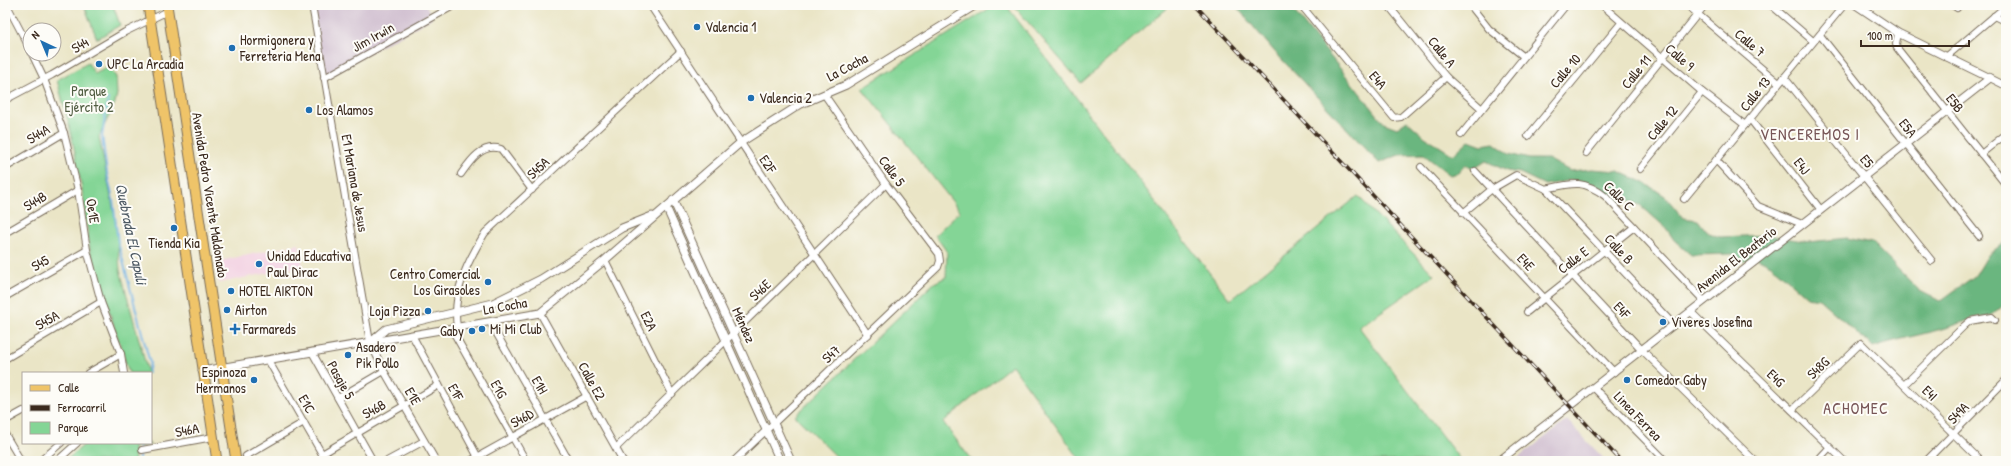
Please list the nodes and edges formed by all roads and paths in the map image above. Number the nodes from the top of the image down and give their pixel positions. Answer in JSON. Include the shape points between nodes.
{"nodes":[{"id":1,"x":7,"y":5,"type":"edge"},
{"id":2,"x":148,"y":5,"type":"edge"},
{"id":3,"x":312,"y":5,"type":"edge"},
{"id":4,"x":455,"y":5,"type":"edge"},
{"id":5,"x":650,"y":5,"type":"edge"},
{"id":6,"x":976,"y":5,"type":"edge"},
{"id":7,"x":1301,"y":5,"type":"edge"},
{"id":8,"x":1388,"y":5,"type":"edge"},
{"id":9,"x":1470,"y":5,"type":"edge"},
{"id":10,"x":1565,"y":5,"type":"edge"},
{"id":11,"x":1602,"y":5,"type":"edge"},
{"id":12,"x":1687,"y":5,"type":"edge"},
{"id":13,"x":1705,"y":5,"type":"edge"},
{"id":14,"x":1771,"y":5,"type":"edge"},
{"id":15,"x":1844,"y":5,"type":"edge"},
{"id":16,"x":1856,"y":5,"type":"edge"},
{"id":17,"x":2006,"y":6,"type":"edge"},
{"id":18,"x":167,"y":8,"type":"edge"},
{"id":19,"x":1698,"y":14,"type":"junction"},
{"id":20,"x":1994,"y":16,"type":"junction"},
{"id":21,"x":150,"y":19,"type":"junction"},
{"id":22,"x":2006,"y":22,"type":"edge"},
{"id":23,"x":1621,"y":23,"type":"junction"},
{"id":24,"x":1898,"y":32,"type":"junction"},
{"id":25,"x":22,"y":34,"type":"edge"},
{"id":26,"x":1820,"y":35,"type":"junction"},
{"id":27,"x":1813,"y":41,"type":"junction"},
{"id":28,"x":681,"y":51,"type":"junction"},
{"id":29,"x":1523,"y":56,"type":"junction"},
{"id":30,"x":1663,"y":57,"type":"junction"},
{"id":31,"x":1946,"y":57,"type":"junction"},
{"id":32,"x":36,"y":62,"type":"edge"},
{"id":33,"x":1446,"y":77,"type":"junction"},
{"id":34,"x":1784,"y":77,"type":"junction"},
{"id":35,"x":324,"y":78,"type":"junction"},
{"id":36,"x":1990,"y":78,"type":"junction"},
{"id":37,"x":44,"y":79,"type":"junction"},
{"id":38,"x":1779,"y":83,"type":"junction"},
{"id":39,"x":2006,"y":86,"type":"edge"},
{"id":40,"x":1702,"y":92,"type":"junction"},
{"id":41,"x":824,"y":94,"type":"junction"},
{"id":42,"x":5,"y":100,"type":"edge"},
{"id":43,"x":1482,"y":109,"type":"junction"},
{"id":44,"x":1947,"y":112,"type":"junction"},
{"id":45,"x":1750,"y":119,"type":"junction"},
{"id":46,"x":1745,"y":125,"type":"junction"},
{"id":47,"x":64,"y":133,"type":"junction"},
{"id":48,"x":2006,"y":134,"type":"edge"},
{"id":49,"x":1461,"y":135,"type":"dead end"},
{"id":50,"x":1528,"y":136,"type":"dead end"},
{"id":51,"x":740,"y":143,"type":"junction"},
{"id":52,"x":1906,"y":144,"type":"junction"},
{"id":53,"x":1586,"y":154,"type":"dead end"},
{"id":54,"x":1981,"y":154,"type":"junction"},
{"id":55,"x":1716,"y":160,"type":"junction"},
{"id":56,"x":5,"y":168,"type":"edge"},
{"id":57,"x":1420,"y":168,"type":"dead end"},
{"id":58,"x":1640,"y":169,"type":"dead end"},
{"id":59,"x":1475,"y":171,"type":"dead end"},
{"id":60,"x":461,"y":174,"type":"dead end"},
{"id":61,"x":1864,"y":176,"type":"junction"},
{"id":62,"x":886,"y":184,"type":"junction"},
{"id":63,"x":2006,"y":184,"type":"edge"},
{"id":64,"x":1492,"y":189,"type":"junction"},
{"id":65,"x":1546,"y":189,"type":"junction"},
{"id":66,"x":78,"y":190,"type":"junction"},
{"id":67,"x":532,"y":190,"type":"junction"},
{"id":68,"x":1684,"y":199,"type":"dead end"},
{"id":69,"x":673,"y":200,"type":"junction"},
{"id":70,"x":666,"y":207,"type":"junction"},
{"id":71,"x":1821,"y":210,"type":"junction"},
{"id":72,"x":1463,"y":213,"type":"junction"},
{"id":73,"x":658,"y":214,"type":"junction"},
{"id":74,"x":1802,"y":224,"type":"junction"},
{"id":75,"x":1634,"y":227,"type":"junction"},
{"id":76,"x":5,"y":233,"type":"edge"},
{"id":77,"x":1979,"y":236,"type":"dead end"},
{"id":78,"x":87,"y":250,"type":"junction"},
{"id":79,"x":1604,"y":251,"type":"junction"},
{"id":80,"x":814,"y":254,"type":"junction"},
{"id":81,"x":606,"y":260,"type":"junction"},
{"id":82,"x":940,"y":261,"type":"joint"},
{"id":83,"x":1932,"y":261,"type":"dead end"},
{"id":84,"x":1573,"y":275,"type":"junction"},
{"id":85,"x":5,"y":297,"type":"edge"},
{"id":86,"x":1544,"y":298,"type":"junction"},
{"id":87,"x":1704,"y":301,"type":"junction"},
{"id":88,"x":101,"y":302,"type":"junction"},
{"id":89,"x":1527,"y":312,"type":"dead end"},
{"id":90,"x":1691,"y":312,"type":"junction"},
{"id":91,"x":455,"y":313,"type":"junction"},
{"id":92,"x":540,"y":313,"type":"junction"},
{"id":93,"x":1995,"y":320,"type":"dead end"},
{"id":94,"x":490,"y":322,"type":"junction"},
{"id":95,"x":1674,"y":325,"type":"junction"},
{"id":96,"x":454,"y":328,"type":"junction"},
{"id":97,"x":733,"y":333,"type":"junction"},
{"id":98,"x":868,"y":334,"type":"junction"},
{"id":99,"x":412,"y":335,"type":"junction"},
{"id":100,"x":726,"y":341,"type":"junction"},
{"id":101,"x":370,"y":342,"type":"junction"},
{"id":102,"x":1861,"y":343,"type":"joint"},
{"id":103,"x":1642,"y":350,"type":"junction"},
{"id":104,"x":312,"y":352,"type":"junction"},
{"id":105,"x":121,"y":354,"type":"junction"},
{"id":106,"x":5,"y":359,"type":"edge"},
{"id":107,"x":268,"y":360,"type":"junction"},
{"id":108,"x":221,"y":367,"type":"junction"},
{"id":109,"x":202,"y":371,"type":"junction"},
{"id":110,"x":384,"y":371,"type":"junction"},
{"id":111,"x":90,"y":372,"type":"edge"},
{"id":112,"x":124,"y":372,"type":"edge"},
{"id":113,"x":1614,"y":372,"type":"junction"},
{"id":114,"x":2006,"y":380,"type":"edge"},
{"id":115,"x":438,"y":385,"type":"junction"},
{"id":116,"x":1904,"y":385,"type":"junction"},
{"id":117,"x":1594,"y":388,"type":"junction"},
{"id":118,"x":672,"y":394,"type":"junction"},
{"id":119,"x":587,"y":396,"type":"junction"},
{"id":120,"x":338,"y":398,"type":"junction"},
{"id":121,"x":405,"y":406,"type":"junction"},
{"id":122,"x":1792,"y":410,"type":"junction"},
{"id":123,"x":22,"y":412,"type":"edge"},
{"id":124,"x":546,"y":419,"type":"junction"},
{"id":125,"x":5,"y":421,"type":"edge"},
{"id":126,"x":304,"y":422,"type":"junction"},
{"id":127,"x":774,"y":423,"type":"junction"},
{"id":128,"x":766,"y":431,"type":"junction"},
{"id":129,"x":357,"y":433,"type":"junction"},
{"id":130,"x":5,"y":434,"type":"edge"},
{"id":131,"x":1954,"y":434,"type":"junction"},
{"id":132,"x":213,"y":437,"type":"junction"},
{"id":133,"x":512,"y":437,"type":"junction"},
{"id":134,"x":424,"y":441,"type":"junction"},
{"id":135,"x":61,"y":444,"type":"edge"},
{"id":136,"x":76,"y":444,"type":"edge"},
{"id":137,"x":616,"y":448,"type":"junction"},
{"id":138,"x":1830,"y":448,"type":"junction"},
{"id":139,"x":142,"y":450,"type":"dead end"},
{"id":140,"x":322,"y":454,"type":"junction"},
{"id":141,"x":246,"y":456,"type":"dead end"},
{"id":142,"x":479,"y":459,"type":"edge"},
{"id":143,"x":21,"y":461,"type":"edge"},
{"id":144,"x":40,"y":461,"type":"edge"},
{"id":145,"x":57,"y":461,"type":"edge"},
{"id":146,"x":217,"y":461,"type":"edge"},
{"id":147,"x":236,"y":461,"type":"edge"},
{"id":148,"x":326,"y":461,"type":"edge"},
{"id":149,"x":373,"y":461,"type":"edge"},
{"id":150,"x":387,"y":461,"type":"edge"},
{"id":151,"x":436,"y":461,"type":"edge"},
{"id":152,"x":470,"y":461,"type":"edge"},
{"id":153,"x":526,"y":461,"type":"edge"},
{"id":154,"x":569,"y":461,"type":"edge"},
{"id":155,"x":622,"y":461,"type":"edge"},
{"id":156,"x":734,"y":461,"type":"edge"},
{"id":157,"x":780,"y":461,"type":"edge"},
{"id":158,"x":791,"y":461,"type":"edge"},
{"id":159,"x":1499,"y":461,"type":"edge"},
{"id":160,"x":1666,"y":461,"type":"edge"},
{"id":161,"x":1755,"y":461,"type":"edge"},
{"id":162,"x":1817,"y":461,"type":"edge"},
{"id":163,"x":1844,"y":461,"type":"edge"},
{"id":164,"x":1926,"y":461,"type":"edge"},
{"id":165,"x":1982,"y":461,"type":"edge"}],
"edges":[{"from":1,"to":25,"type":"street"},
{"from":2,"to":21,"type":"main road"},
{"from":3,"to":35,"type":"street","name":"E1 Mariana de Jesus"},
{"from":4,"to":35,"type":"street","name":"Jim Irwin"},
{"from":5,"to":28,"type":"street","name":"E2F"},
{"from":6,"to":41,"type":"street","name":"La Cocha","via":[[846,85]]},
{"from":7,"to":33,"type":"street","name":"E4A","via":[[1394,118],[1401,117]]},
{"from":8,"to":33,"type":"street","name":"Calle A"},
{"from":9,"to":29,"type":"street","via":[[1489,29]]},
{"from":10,"to":29,"type":"street"},
{"from":11,"to":23,"type":"street","name":"Calle 9"},
{"from":12,"to":19,"type":"street","name":"Calle 7"},
{"from":13,"to":19,"type":"street","name":"Calle 11"},
{"from":14,"to":27,"type":"street"},
{"from":15,"to":26,"type":"street","name":"Calle 13"},
{"from":16,"to":24,"type":"street"},
{"from":17,"to":20,"type":"street"},
{"from":18,"to":21,"type":"street","name":"S44"},
{"from":18,"to":108,"type":"main road","name":"Avenida Pedro Vicente Maldonado"},
{"from":19,"to":30,"type":"street","name":"Calle 11"},
{"from":19,"to":38,"type":"street","name":"Calle 7"},
{"from":20,"to":22,"type":"street"},
{"from":20,"to":31,"type":"street"},
{"from":21,"to":37,"type":"street","name":"S44"},
{"from":21,"to":109,"type":"main road"},
{"from":23,"to":30,"type":"street","name":"Calle 9"},
{"from":23,"to":50,"type":"street","name":"Calle 10"},
{"from":24,"to":31,"type":"street"},
{"from":24,"to":44,"type":"street","name":"E5B","via":[[1897,48]]},
{"from":26,"to":27,"type":"street","name":"Calle 13"},
{"from":26,"to":52,"type":"street","name":"E5A"},
{"from":27,"to":34,"type":"street","name":"Calle 13"},
{"from":28,"to":51,"type":"street","name":"E2F"},
{"from":28,"to":67,"type":"street","name":"S45A"},
{"from":29,"to":43,"type":"street"},
{"from":30,"to":40,"type":"street","name":"Calle 9"},
{"from":30,"to":53,"type":"street","name":"Calle 11"},
{"from":31,"to":36,"type":"street"},
{"from":32,"to":37,"type":"street","name":"Oe1E"},
{"from":33,"to":43,"type":"street","name":"Calle A"},
{"from":34,"to":38,"type":"street","name":"Calle 13"},
{"from":34,"to":61,"type":"street","name":"E5"},
{"from":35,"to":101,"type":"street","name":"E1 Mariana de Jesus"},
{"from":36,"to":39,"type":"street"},
{"from":36,"to":44,"type":"street","name":"Avenida El Beaterio"},
{"from":37,"to":42,"type":"street","name":"S44"},
{"from":37,"to":47,"type":"street","name":"Oe1E"},
{"from":38,"to":45,"type":"street","name":"Calle 13"},
{"from":40,"to":46,"type":"street","name":"Calle 9"},
{"from":40,"to":58,"type":"street","name":"Calle 12"},
{"from":41,"to":51,"type":"street","name":"La Cocha","via":[[801,104]]},
{"from":41,"to":62,"type":"street","name":"Calle 5"},
{"from":43,"to":49,"type":"street"},
{"from":44,"to":52,"type":"street","name":"Avenida El Beaterio"},
{"from":44,"to":54,"type":"street","name":"E5B"},
{"from":45,"to":46,"type":"street","name":"Calle 13"},
{"from":45,"to":71,"type":"street","name":"E4J"},
{"from":46,"to":55,"type":"street","name":"Calle 13"},
{"from":47,"to":56,"type":"street","name":"S44A"},
{"from":47,"to":66,"type":"street","name":"Oe1E"},
{"from":48,"to":54,"type":"street"},
{"from":51,"to":69,"type":"street","name":"La Cocha"},
{"from":51,"to":80,"type":"street","name":"E2F"},
{"from":52,"to":61,"type":"street","name":"Avenida El Beaterio"},
{"from":52,"to":77,"type":"street","name":"E5A"},
{"from":54,"to":63,"type":"street","name":"E5B"},
{"from":55,"to":68,"type":"street","name":"Calle 13"},
{"from":55,"to":74,"type":"street","via":[[1758,206]]},
{"from":57,"to":72,"type":"street","name":"E4E"},
{"from":59,"to":64,"type":"street","name":"E4F"},
{"from":60,"to":67,"type":"street","via":[[471,159],[493,147],[505,154]]},
{"from":61,"to":71,"type":"street","name":"Avenida El Beaterio"},
{"from":61,"to":83,"type":"street","name":"E5"},
{"from":62,"to":80,"type":"street","name":"S46E"},
{"from":62,"to":82,"type":"street","name":"Calle 5","via":[[939,254]]},
{"from":64,"to":65,"type":"street","via":[[1516,175]]},
{"from":64,"to":72,"type":"street"},
{"from":64,"to":84,"type":"street","name":"E4F"},
{"from":65,"to":75,"type":"street","name":"Calle C","via":[[1572,183],[1593,187]]},
{"from":65,"to":79,"type":"street","name":"Calle B"},
{"from":66,"to":76,"type":"street","name":"S44B"},
{"from":66,"to":78,"type":"street","name":"Oe1E"},
{"from":67,"to":91,"type":"street","name":"S45A","via":[[485,233],[471,254],[461,279]]},
{"from":69,"to":70,"type":"street","name":"La Cocha"},
{"from":69,"to":97,"type":"street","name":"Méndez"},
{"from":70,"to":73,"type":"street","name":"La Cocha"},
{"from":70,"to":100,"type":"street","name":"Méndez"},
{"from":71,"to":74,"type":"street","name":"Avenida El Beaterio"},
{"from":72,"to":86,"type":"street","name":"E4E"},
{"from":73,"to":81,"type":"street","name":"La Cocha"},
{"from":73,"to":91,"type":"street","name":"La Cocha","via":[[622,228],[541,279],[493,303]]},
{"from":74,"to":87,"type":"street","name":"Avenida El Beaterio"},
{"from":75,"to":79,"type":"street","name":"Calle E"},
{"from":75,"to":87,"type":"street","name":"Calle C"},
{"from":78,"to":85,"type":"street","name":"S45"},
{"from":78,"to":88,"type":"street","name":"Oe1E"},
{"from":79,"to":84,"type":"street","name":"Calle E"},
{"from":79,"to":95,"type":"street","name":"Calle B"},
{"from":80,"to":97,"type":"street","name":"S46E"},
{"from":80,"to":98,"type":"street","name":"E2F"},
{"from":81,"to":92,"type":"street","name":"La Cocha"},
{"from":81,"to":118,"type":"street","name":"E2A"},
{"from":82,"to":98,"type":"street","name":"S47","via":[[938,267]]},
{"from":84,"to":86,"type":"street","name":"Calle E"},
{"from":84,"to":103,"type":"street","name":"E4F"},
{"from":86,"to":89,"type":"street","name":"Calle E"},
{"from":86,"to":113,"type":"street","name":"E4E"},
{"from":87,"to":90,"type":"street","name":"Avenida El Beaterio"},
{"from":88,"to":105,"type":"street","name":"Oe1E"},
{"from":88,"to":106,"type":"street","name":"S45A"},
{"from":90,"to":95,"type":"street","name":"Avenida El Beaterio"},
{"from":90,"to":122,"type":"street","name":"E4G"},
{"from":91,"to":96,"type":"street","name":"S45A"},
{"from":91,"to":101,"type":"street","name":"La Cocha","via":[[386,329]]},
{"from":92,"to":94,"type":"street","name":"La Cocha"},
{"from":92,"to":119,"type":"street","name":"Calle E2"},
{"from":93,"to":116,"type":"street","via":[[1992,318],[1970,321]]},
{"from":94,"to":96,"type":"street","name":"La Cocha"},
{"from":94,"to":124,"type":"street","name":"E1H"},
{"from":95,"to":103,"type":"street","name":"Avenida El Beaterio"},
{"from":96,"to":99,"type":"street","name":"La Cocha"},
{"from":96,"to":133,"type":"street","name":"E1G"},
{"from":97,"to":100,"type":"street","name":"S46E"},
{"from":97,"to":127,"type":"street","name":"Méndez"},
{"from":98,"to":127,"type":"street","name":"S47"},
{"from":99,"to":101,"type":"street","name":"La Cocha"},
{"from":99,"to":115,"type":"street","name":"E1F"},
{"from":100,"to":118,"type":"street","name":"S46E"},
{"from":100,"to":128,"type":"street","name":"Méndez"},
{"from":101,"to":104,"type":"street","name":"La Cocha"},
{"from":101,"to":110,"type":"street","name":"E1E"},
{"from":102,"to":116,"type":"street","name":"E4I"},
{"from":102,"to":122,"type":"street","name":"S48G"},
{"from":103,"to":113,"type":"street","name":"Avenida El Beaterio"},
{"from":103,"to":161,"type":"street","name":"E4F"},
{"from":104,"to":107,"type":"street","name":"La Cocha"},
{"from":104,"to":120,"type":"street","name":"Pasaje 5"},
{"from":105,"to":111,"type":"street"},
{"from":105,"to":112,"type":"street","name":"Oe1E"},
{"from":107,"to":108,"type":"street","name":"La Cocha"},
{"from":107,"to":126,"type":"street","name":"E1C"},
{"from":108,"to":109,"type":"street","name":"La Cocha"},
{"from":108,"to":147,"type":"main road","name":"Avenida Pedro Vicente Maldonado"},
{"from":109,"to":132,"type":"main road"},
{"from":110,"to":120,"type":"street"},
{"from":110,"to":121,"type":"street","name":"E1E"},
{"from":113,"to":117,"type":"street","name":"Avenida El Beaterio"},
{"from":114,"to":131,"type":"street","name":"S49A"},
{"from":115,"to":121,"type":"street","name":"S46B"},
{"from":115,"to":142,"type":"street","name":"E1F"},
{"from":116,"to":131,"type":"street","name":"E4I"},
{"from":117,"to":159,"type":"street","name":"Avenida El Beaterio"},
{"from":117,"to":160,"type":"street","name":"Linea Ferrea"},
{"from":118,"to":137,"type":"street","name":"S46E"},
{"from":119,"to":124,"type":"street","name":"S46D"},
{"from":119,"to":137,"type":"street","name":"Calle E2"},
{"from":120,"to":129,"type":"street","name":"Pasaje 5"},
{"from":121,"to":129,"type":"street","name":"S46B"},
{"from":121,"to":134,"type":"street","name":"E1E"},
{"from":122,"to":138,"type":"street","name":"E4G"},
{"from":123,"to":125,"type":"street"},
{"from":124,"to":133,"type":"street","name":"S46D"},
{"from":124,"to":154,"type":"street","name":"E1H"},
{"from":126,"to":140,"type":"street","name":"E1C"},
{"from":126,"to":141,"type":"street"},
{"from":127,"to":128,"type":"street","name":"S47"},
{"from":127,"to":158,"type":"street","name":"Méndez"},
{"from":128,"to":156,"type":"street","name":"S47"},
{"from":128,"to":157,"type":"street","name":"Méndez"},
{"from":129,"to":140,"type":"street","name":"S46B"},
{"from":129,"to":149,"type":"street","name":"Pasaje 5"},
{"from":130,"to":143,"type":"street"},
{"from":131,"to":164,"type":"street","name":"S49A"},
{"from":131,"to":165,"type":"street","name":"E4I"},
{"from":132,"to":139,"type":"street","name":"S46A"},
{"from":132,"to":146,"type":"main road"},
{"from":133,"to":142,"type":"street","name":"S46D"},
{"from":133,"to":153,"type":"street","name":"E1G"},
{"from":134,"to":150,"type":"street"},
{"from":134,"to":151,"type":"street","name":"E1E"},
{"from":135,"to":144,"type":"street"},
{"from":136,"to":145,"type":"street"},
{"from":137,"to":155,"type":"street","name":"Calle E2"},
{"from":138,"to":162,"type":"street"},
{"from":138,"to":163,"type":"street","name":"E4G"},
{"from":140,"to":148,"type":"street","name":"E1C"},
{"from":142,"to":152,"type":"street","name":"S46D"}]}
